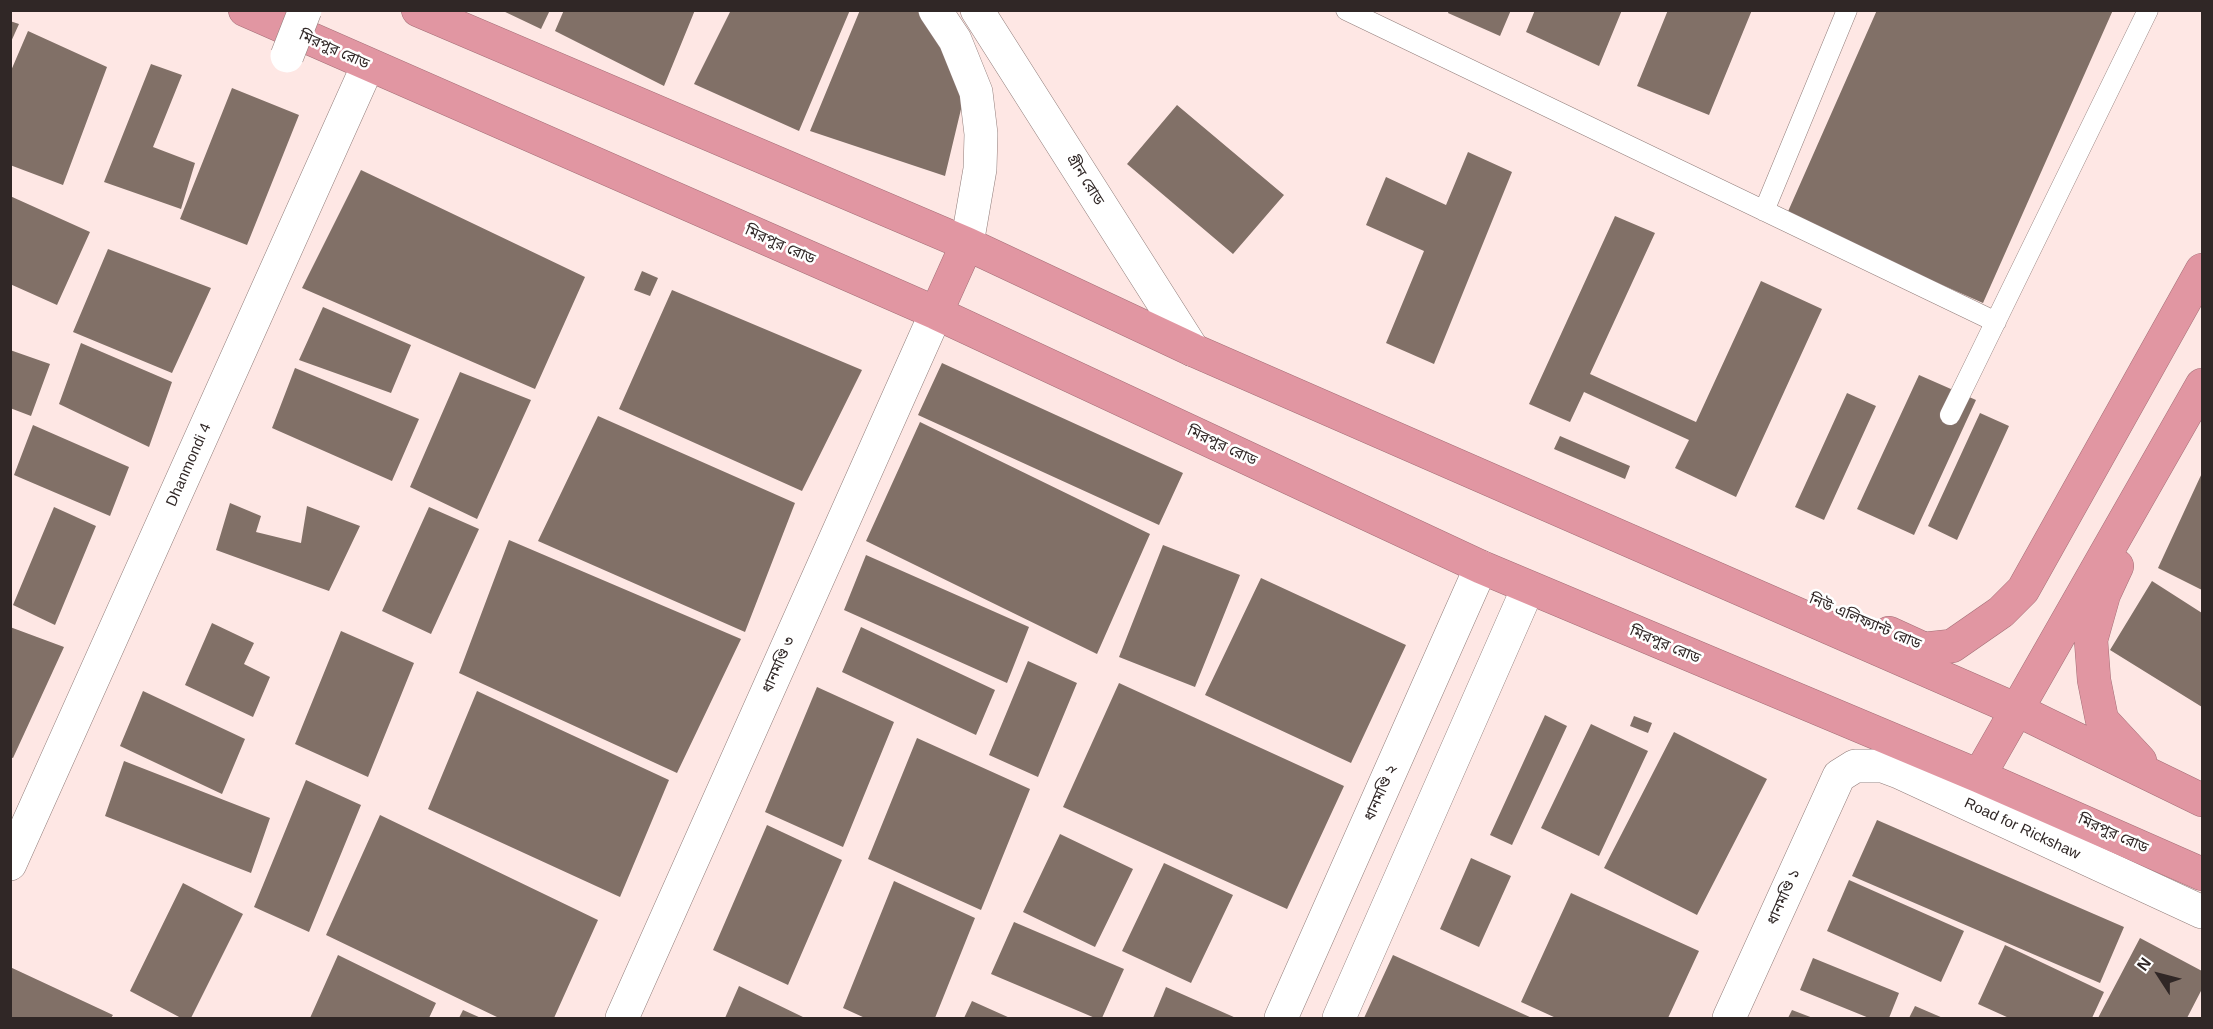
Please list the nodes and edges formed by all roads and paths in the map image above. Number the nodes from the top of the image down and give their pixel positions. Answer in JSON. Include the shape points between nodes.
{"nodes":[{"id":1,"x":245,"y":10,"type":"edge"},
{"id":2,"x":418,"y":10,"type":"edge"},
{"id":3,"x":935,"y":10,"type":"edge"},
{"id":4,"x":977,"y":10,"type":"edge"},
{"id":5,"x":1346,"y":10,"type":"edge"},
{"id":6,"x":1847,"y":10,"type":"edge"},
{"id":7,"x":2148,"y":10,"type":"edge"},
{"id":8,"x":296,"y":33,"type":"edge"},
{"id":9,"x":368,"y":66,"type":"junction"},
{"id":10,"x":1764,"y":211,"type":"junction"},
{"id":11,"x":968,"y":244,"type":"junction"},
{"id":12,"x":2202,"y":270,"type":"edge"},
{"id":13,"x":936,"y":313,"type":"junction"},
{"id":14,"x":1996,"y":322,"type":"junction"},
{"id":15,"x":1193,"y":350,"type":"junction"},
{"id":16,"x":2202,"y":385,"type":"edge"},
{"id":17,"x":1950,"y":415,"type":"dead end"},
{"id":18,"x":2158,"y":461,"type":"junction"},
{"id":19,"x":1520,"y":493,"type":"junction"},
{"id":20,"x":1481,"y":567,"type":"junction"},
{"id":21,"x":1528,"y":588,"type":"junction"},
{"id":22,"x":2014,"y":710,"type":"junction"},
{"id":23,"x":1839,"y":776,"type":"joint"},
{"id":24,"x":1979,"y":776,"type":"junction"},
{"id":25,"x":2160,"y":779,"type":"junction"},
{"id":26,"x":2202,"y":800,"type":"edge"},
{"id":27,"x":10,"y":864,"type":"edge"},
{"id":28,"x":2202,"y":874,"type":"edge"},
{"id":29,"x":2202,"y":912,"type":"edge"},
{"id":30,"x":622,"y":1018,"type":"edge"},
{"id":31,"x":1281,"y":1018,"type":"edge"},
{"id":32,"x":1339,"y":1018,"type":"edge"},
{"id":33,"x":1729,"y":1018,"type":"edge"}],
"edges":[{"from":1,"to":8,"type":"highway","name":"মিরপুর রোড"},
{"from":2,"to":11,"type":"highway"},
{"from":3,"to":11,"type":"street","via":[[955,40],[976,92],[980,169]]},
{"from":4,"to":15,"type":"street","name":"গ্রীন রোড"},
{"from":5,"to":10,"type":"lane"},
{"from":6,"to":10,"type":"lane"},
{"from":7,"to":14,"type":"lane"},
{"from":8,"to":9,"type":"highway","name":"মিরপুর রোড"},
{"from":9,"to":13,"type":"highway","name":"মিরপুর রোড"},
{"from":9,"to":27,"type":"street","name":"Dhanmondi 4"},
{"from":10,"to":14,"type":"lane"},
{"from":11,"to":13,"type":"highway"},
{"from":11,"to":15,"type":"highway"},
{"from":12,"to":19,"type":"highway","name":"নিউ এলিফ্যান্ট রোড","via":[[2023,590],[2001,612],[1952,646],[1924,649],[1588,502]]},
{"from":13,"to":20,"type":"highway","name":"মিরপুর রোড"},
{"from":13,"to":30,"type":"street","name":"ধানমণ্ডি ৩"},
{"from":14,"to":17,"type":"lane"},
{"from":15,"to":19,"type":"highway"},
{"from":16,"to":18,"type":"highway"},
{"from":18,"to":22,"type":"highway"},
{"from":18,"to":25,"type":"highway","via":[[2150,491],[2104,594],[2091,640],[2102,720]]},
{"from":19,"to":22,"type":"highway"},
{"from":20,"to":21,"type":"highway","name":"মিরপুর রোড"},
{"from":20,"to":31,"type":"street","name":"ধানমণ্ডি ২"},
{"from":21,"to":24,"type":"highway","name":"মিরপুর রোড"},
{"from":21,"to":32,"type":"street"},
{"from":22,"to":24,"type":"highway"},
{"from":22,"to":25,"type":"highway"},
{"from":23,"to":29,"type":"street","name":"Road for Rickshaw","via":[[1854,766],[1869,765],[1899,772]]},
{"from":23,"to":33,"type":"street","name":"ধানমণ্ডি ১"},
{"from":24,"to":28,"type":"highway","name":"মিরপুর রোড"},
{"from":25,"to":26,"type":"highway"}]}
